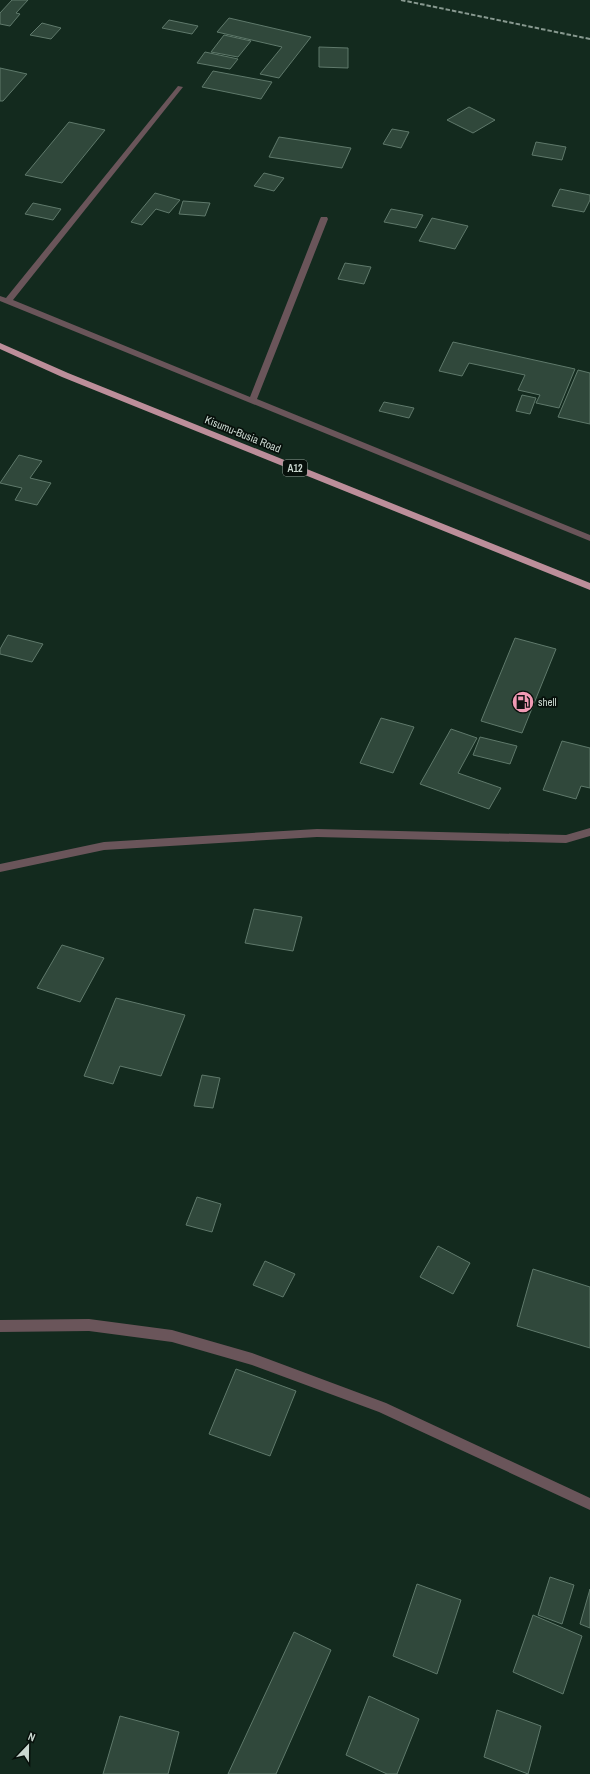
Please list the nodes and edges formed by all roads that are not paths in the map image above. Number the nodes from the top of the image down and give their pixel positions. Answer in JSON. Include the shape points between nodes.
{"nodes":[{"id":1,"x":180,"y":87,"type":"dead end"},
{"id":2,"x":324,"y":219,"type":"dead end"},
{"id":3,"x":4,"y":300,"type":"edge"},
{"id":4,"x":0,"y":346,"type":"edge"},
{"id":5,"x":252,"y":401,"type":"junction"},
{"id":6,"x":590,"y":538,"type":"edge"},
{"id":7,"x":590,"y":587,"type":"edge"},
{"id":8,"x":590,"y":832,"type":"edge"},
{"id":9,"x":0,"y":868,"type":"edge"},
{"id":10,"x":0,"y":1326,"type":"edge"},
{"id":11,"x":590,"y":1504,"type":"edge"}],
"edges":[{"from":1,"to":3,"type":"street"},
{"from":2,"to":5,"type":"street"},
{"from":3,"to":5,"type":"street"},
{"from":4,"to":7,"type":"highway","name":"Kisumu-Busia Road","number":"A12","via":[[65,375]]},
{"from":5,"to":6,"type":"street"},
{"from":8,"to":9,"type":"street","via":[[566,839],[317,833],[112,846]]},
{"from":10,"to":11,"type":"street","via":[[89,1325],[172,1336],[252,1358],[382,1407]]}]}
